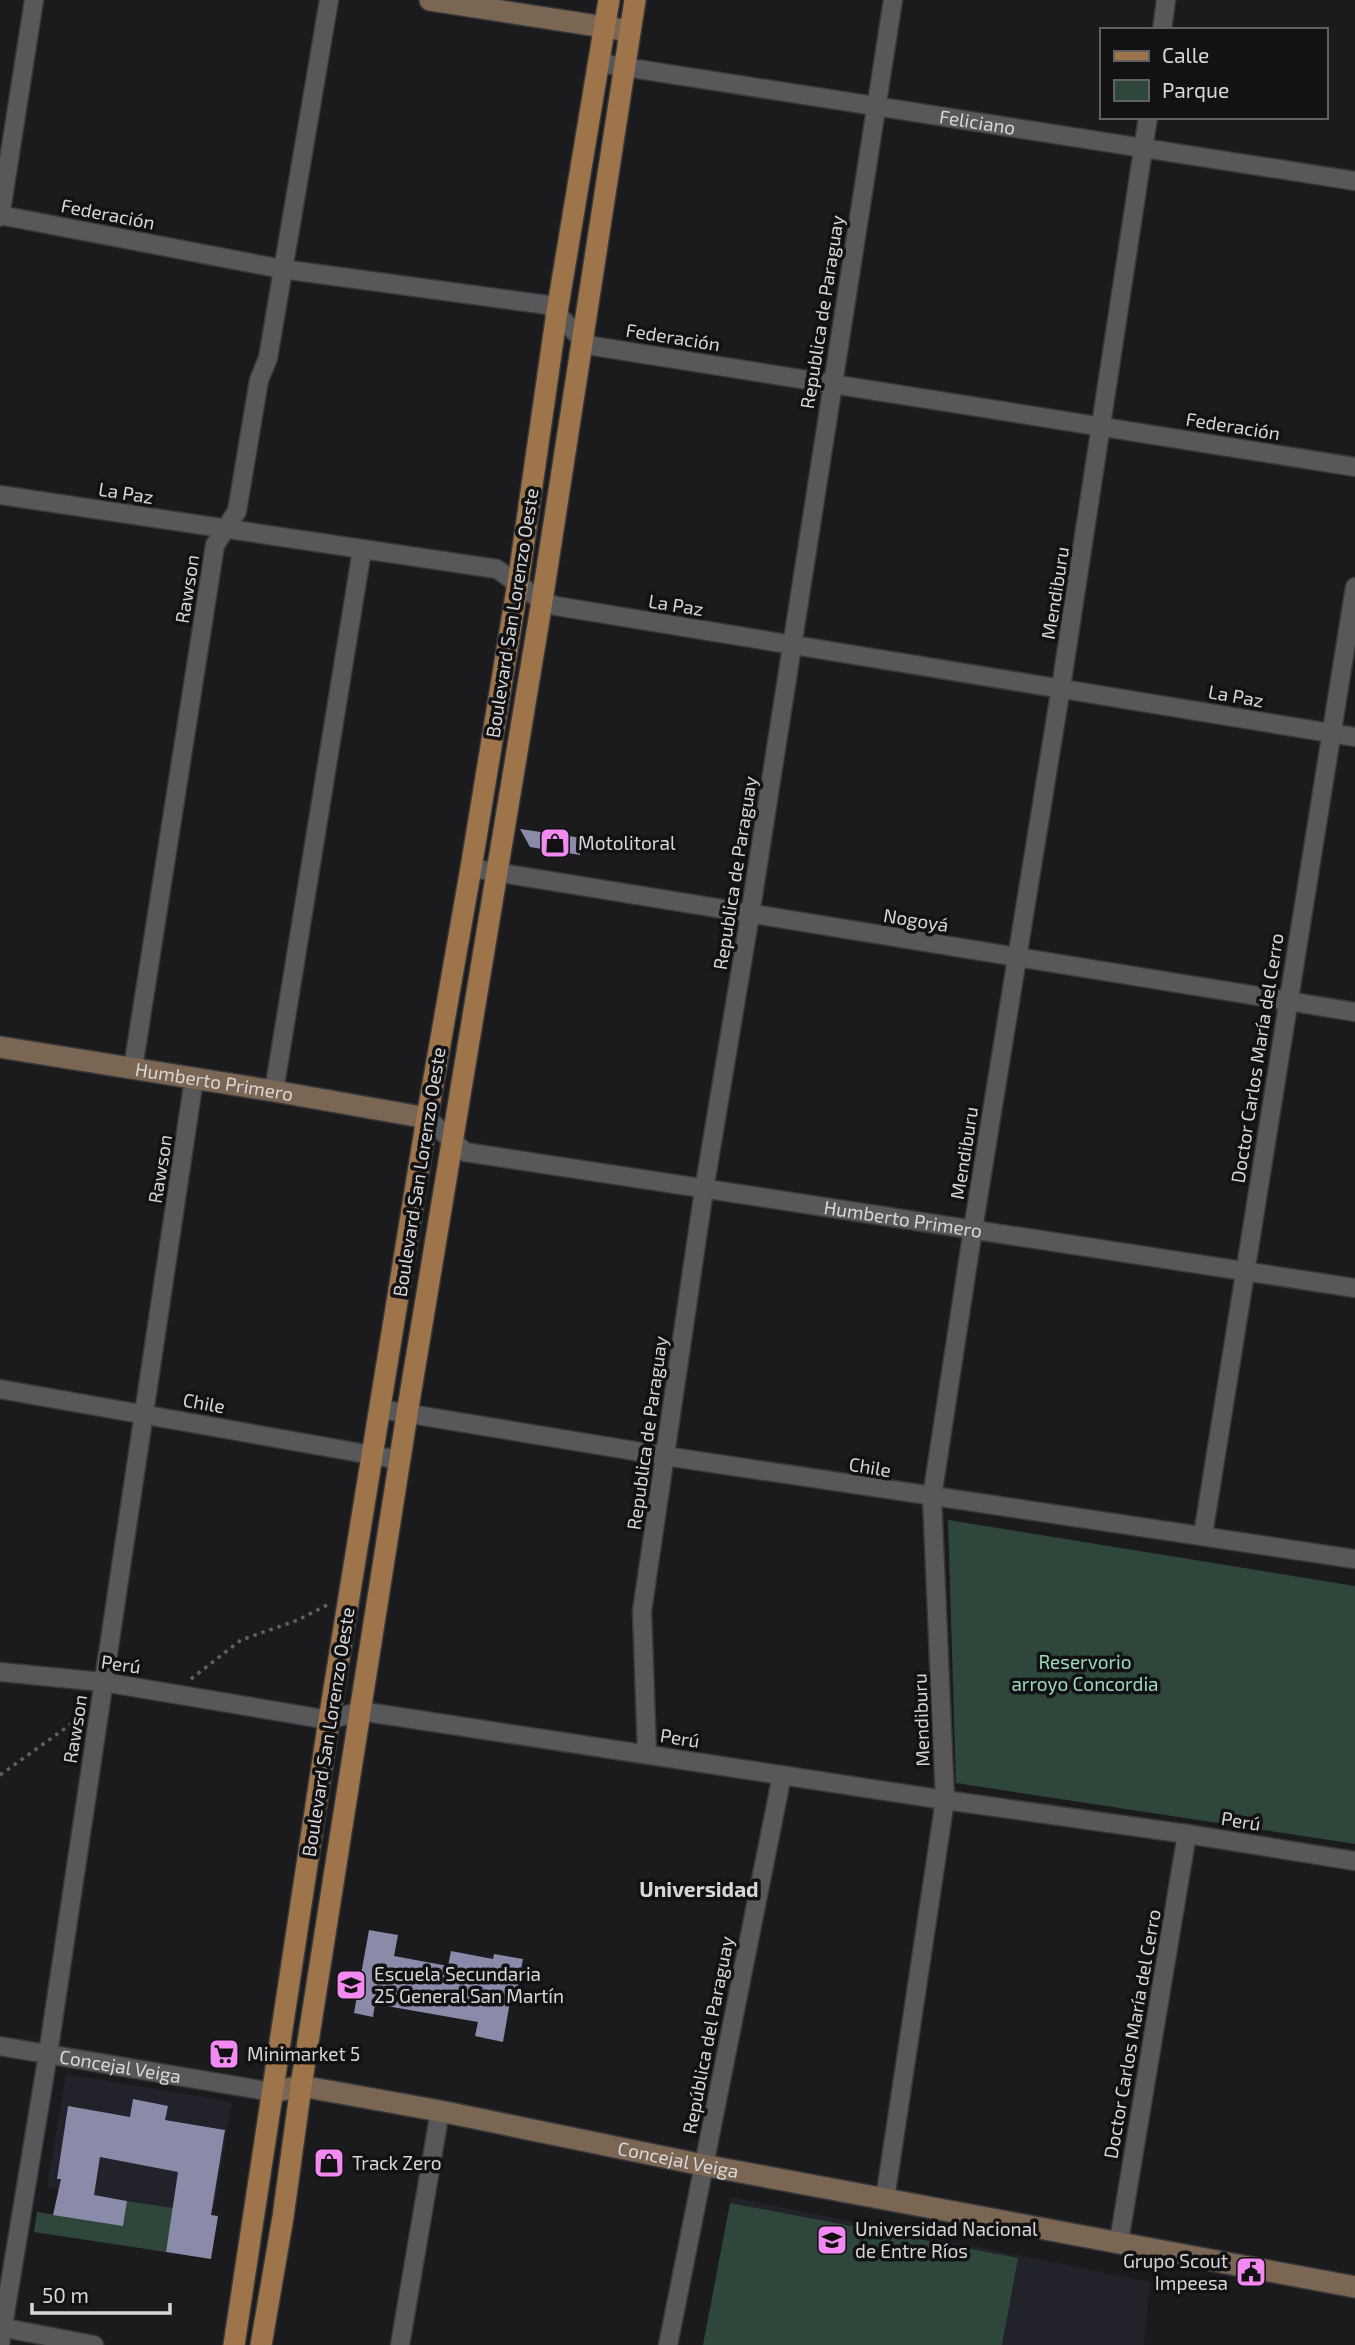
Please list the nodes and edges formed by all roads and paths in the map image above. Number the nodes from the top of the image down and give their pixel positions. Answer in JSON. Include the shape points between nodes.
{"nodes":[{"id":1,"x":34,"y":0,"type":"edge"},
{"id":2,"x":328,"y":0,"type":"edge"},
{"id":3,"x":430,"y":0,"type":"edge"},
{"id":4,"x":609,"y":0,"type":"edge"},
{"id":5,"x":635,"y":0,"type":"edge"},
{"id":6,"x":892,"y":0,"type":"edge"},
{"id":7,"x":1166,"y":0,"type":"edge"},
{"id":8,"x":604,"y":27,"type":"junction"},
{"id":9,"x":1161,"y":28,"type":"edge"},
{"id":10,"x":630,"y":31,"type":"junction"},
{"id":11,"x":599,"y":62,"type":"junction"},
{"id":12,"x":625,"y":66,"type":"junction"},
{"id":13,"x":877,"y":106,"type":"junction"},
{"id":14,"x":1148,"y":119,"type":"edge"},
{"id":15,"x":1143,"y":149,"type":"junction"},
{"id":16,"x":1355,"y":181,"type":"edge"},
{"id":17,"x":0,"y":216,"type":"edge"},
{"id":18,"x":282,"y":268,"type":"junction"},
{"id":19,"x":557,"y":312,"type":"junction"},
{"id":20,"x":582,"y":338,"type":"junction"},
{"id":21,"x":831,"y":383,"type":"junction"},
{"id":22,"x":1102,"y":426,"type":"junction"},
{"id":23,"x":1355,"y":467,"type":"edge"},
{"id":24,"x":0,"y":495,"type":"edge"},
{"id":25,"x":225,"y":530,"type":"junction"},
{"id":26,"x":362,"y":550,"type":"junction"},
{"id":27,"x":518,"y":583,"type":"junction"},
{"id":28,"x":1355,"y":587,"type":"edge"},
{"id":29,"x":542,"y":601,"type":"junction"},
{"id":30,"x":792,"y":645,"type":"junction"},
{"id":31,"x":1061,"y":687,"type":"junction"},
{"id":32,"x":1331,"y":733,"type":"junction"},
{"id":33,"x":1355,"y":737,"type":"edge"},
{"id":34,"x":471,"y":868,"type":"junction"},
{"id":35,"x":498,"y":873,"type":"junction"},
{"id":36,"x":750,"y":915,"type":"junction"},
{"id":37,"x":1017,"y":957,"type":"junction"},
{"id":38,"x":1287,"y":1001,"type":"junction"},
{"id":39,"x":1355,"y":1012,"type":"edge"},
{"id":40,"x":0,"y":1048,"type":"edge"},
{"id":41,"x":133,"y":1068,"type":"junction"},
{"id":42,"x":194,"y":1079,"type":"junction"},
{"id":43,"x":274,"y":1091,"type":"junction"},
{"id":44,"x":427,"y":1118,"type":"junction"},
{"id":45,"x":452,"y":1143,"type":"junction"},
{"id":46,"x":704,"y":1190,"type":"junction"},
{"id":47,"x":973,"y":1229,"type":"junction"},
{"id":48,"x":1244,"y":1272,"type":"junction"},
{"id":49,"x":1355,"y":1288,"type":"edge"},
{"id":50,"x":0,"y":1389,"type":"edge"},
{"id":51,"x":380,"y":1409,"type":"junction"},
{"id":52,"x":144,"y":1413,"type":"junction"},
{"id":53,"x":407,"y":1414,"type":"junction"},
{"id":54,"x":372,"y":1455,"type":"junction"},
{"id":55,"x":665,"y":1456,"type":"junction"},
{"id":56,"x":400,"y":1460,"type":"junction"},
{"id":57,"x":932,"y":1497,"type":"junction"},
{"id":58,"x":1203,"y":1535,"type":"junction"},
{"id":59,"x":1355,"y":1559,"type":"edge"},
{"id":60,"x":0,"y":1672,"type":"edge"},
{"id":61,"x":103,"y":1682,"type":"junction"},
{"id":62,"x":360,"y":1711,"type":"junction"},
{"id":63,"x":329,"y":1720,"type":"junction"},
{"id":64,"x":648,"y":1754,"type":"junction"},
{"id":65,"x":782,"y":1775,"type":"junction"},
{"id":66,"x":945,"y":1800,"type":"junction"},
{"id":67,"x":1187,"y":1833,"type":"junction"},
{"id":68,"x":1355,"y":1861,"type":"edge"},
{"id":69,"x":0,"y":2046,"type":"edge"},
{"id":70,"x":48,"y":2054,"type":"junction"},
{"id":71,"x":301,"y":2086,"type":"junction"},
{"id":72,"x":273,"y":2092,"type":"junction"},
{"id":73,"x":440,"y":2110,"type":"junction"},
{"id":74,"x":703,"y":2165,"type":"junction"},
{"id":75,"x":885,"y":2199,"type":"junction"},
{"id":76,"x":1119,"y":2241,"type":"junction"},
{"id":77,"x":1355,"y":2287,"type":"edge"},
{"id":78,"x":1,"y":2333,"type":"edge"},
{"id":79,"x":94,"y":2345,"type":"edge"},
{"id":80,"x":234,"y":2345,"type":"edge"},
{"id":81,"x":261,"y":2345,"type":"edge"},
{"id":82,"x":401,"y":2345,"type":"edge"},
{"id":83,"x":668,"y":2345,"type":"edge"}],
"edges":[{"from":1,"to":17,"type":"street"},
{"from":2,"to":18,"type":"street","name":"Rawson"},
{"from":3,"to":8,"type":"street"},
{"from":4,"to":8,"type":"main road","name":"Boulevard San Lorenzo Oeste"},
{"from":5,"to":10,"type":"main road","name":"Boulevard San Lorenzo Oeste"},
{"from":6,"to":13,"type":"street","name":"Republica de Paraguay"},
{"from":7,"to":9,"type":"street"},
{"from":8,"to":10,"type":"street"},
{"from":8,"to":11,"type":"main road","name":"Boulevard San Lorenzo Oeste"},
{"from":10,"to":12,"type":"main road","name":"Boulevard San Lorenzo Oeste"},
{"from":11,"to":12,"type":"street","name":"Feliciano"},
{"from":11,"to":19,"type":"main road","name":"Boulevard San Lorenzo Oeste"},
{"from":12,"to":13,"type":"street","name":"Feliciano"},
{"from":12,"to":20,"type":"main road","name":"Boulevard San Lorenzo Oeste"},
{"from":13,"to":15,"type":"street","name":"Feliciano"},
{"from":13,"to":21,"type":"street","name":"Republica de Paraguay"},
{"from":14,"to":15,"type":"street","name":"Mendiburu"},
{"from":15,"to":16,"type":"street","name":"Feliciano"},
{"from":15,"to":22,"type":"street","name":"Mendiburu"},
{"from":17,"to":18,"type":"street","name":"Federación"},
{"from":18,"to":19,"type":"street","name":"Federación","via":[[548,305]]},
{"from":18,"to":25,"type":"street","name":"Rawson","via":[[237,511]]},
{"from":19,"to":20,"type":"street","name":"Federación"},
{"from":19,"to":27,"type":"main road","name":"Boulevard San Lorenzo Oeste"},
{"from":20,"to":21,"type":"street","name":"Federación","via":[[593,346]]},
{"from":20,"to":29,"type":"main road","name":"Boulevard San Lorenzo Oeste"},
{"from":21,"to":22,"type":"street","name":"Federación"},
{"from":21,"to":30,"type":"street","name":"Republica de Paraguay"},
{"from":22,"to":23,"type":"street","name":"Federación"},
{"from":22,"to":31,"type":"street","name":"Mendiburu"},
{"from":24,"to":25,"type":"street","name":"La Paz"},
{"from":25,"to":26,"type":"street","name":"La Paz"},
{"from":25,"to":41,"type":"street","name":"Rawson","via":[[215,545]]},
{"from":26,"to":27,"type":"street","name":"La Paz","via":[[497,569]]},
{"from":26,"to":43,"type":"street"},
{"from":27,"to":29,"type":"street","name":"La Paz"},
{"from":27,"to":34,"type":"main road","name":"Boulevard San Lorenzo Oeste"},
{"from":28,"to":32,"type":"street","name":"Doctor Carlos María del Cerro"},
{"from":29,"to":30,"type":"street","name":"La Paz"},
{"from":29,"to":35,"type":"main road","name":"Boulevard San Lorenzo Oeste"},
{"from":30,"to":31,"type":"street","name":"La Paz"},
{"from":30,"to":36,"type":"street","name":"Republica de Paraguay"},
{"from":31,"to":32,"type":"street","name":"La Paz"},
{"from":31,"to":37,"type":"street","name":"Mendiburu"},
{"from":32,"to":33,"type":"street","name":"La Paz"},
{"from":32,"to":38,"type":"street","name":"Doctor Carlos María del Cerro"},
{"from":34,"to":35,"type":"street","name":"Nogoyá"},
{"from":34,"to":44,"type":"main road","name":"Boulevard San Lorenzo Oeste"},
{"from":35,"to":36,"type":"street","name":"Nogoyá"},
{"from":35,"to":45,"type":"main road","name":"Boulevard San Lorenzo Oeste"},
{"from":36,"to":37,"type":"street","name":"Nogoyá"},
{"from":36,"to":46,"type":"street","name":"Republica de Paraguay"},
{"from":37,"to":38,"type":"street","name":"Nogoyá"},
{"from":37,"to":47,"type":"street","name":"Mendiburu"},
{"from":38,"to":39,"type":"street","name":"Nogoyá"},
{"from":38,"to":48,"type":"street","name":"Doctor Carlos María del Cerro"},
{"from":40,"to":41,"type":"street","name":"Humberto Primero"},
{"from":41,"to":42,"type":"street","name":"Humberto Primero"},
{"from":42,"to":43,"type":"street","name":"Humberto Primero"},
{"from":42,"to":52,"type":"street","name":"Rawson"},
{"from":43,"to":44,"type":"street","name":"Humberto Primero"},
{"from":44,"to":45,"type":"street"},
{"from":44,"to":51,"type":"main road","name":"Boulevard San Lorenzo Oeste"},
{"from":45,"to":46,"type":"street","name":"Humberto Primero","via":[[465,1152]]},
{"from":45,"to":53,"type":"main road","name":"Boulevard San Lorenzo Oeste"},
{"from":46,"to":47,"type":"street","name":"Humberto Primero"},
{"from":46,"to":55,"type":"street","name":"Republica de Paraguay"},
{"from":47,"to":48,"type":"street","name":"Humberto Primero"},
{"from":47,"to":57,"type":"street","name":"Mendiburu"},
{"from":48,"to":49,"type":"street","name":"Humberto Primero"},
{"from":48,"to":58,"type":"street","name":"Doctor Carlos María del Cerro"},
{"from":50,"to":52,"type":"street","name":"Chile"},
{"from":51,"to":53,"type":"street","name":"Chile"},
{"from":51,"to":54,"type":"main road","name":"Boulevard San Lorenzo Oeste"},
{"from":52,"to":54,"type":"street","name":"Chile"},
{"from":52,"to":61,"type":"street","name":"Rawson"},
{"from":53,"to":55,"type":"street","name":"Chile"},
{"from":53,"to":56,"type":"main road","name":"Boulevard San Lorenzo Oeste"},
{"from":54,"to":56,"type":"street","name":"Chile"},
{"from":54,"to":63,"type":"main road","name":"Boulevard San Lorenzo Oeste"},
{"from":55,"to":57,"type":"street","name":"Chile"},
{"from":55,"to":64,"type":"street","name":"Republica de Paraguay","via":[[642,1611]]},
{"from":56,"to":62,"type":"main road","name":"Boulevard San Lorenzo Oeste"},
{"from":57,"to":58,"type":"street","name":"Chile"},
{"from":57,"to":66,"type":"street","name":"Mendiburu"},
{"from":58,"to":59,"type":"street","name":"Chile"},
{"from":60,"to":61,"type":"street","name":"Perú"},
{"from":61,"to":63,"type":"street","name":"Perú"},
{"from":61,"to":70,"type":"street","name":"Rawson"},
{"from":62,"to":63,"type":"street","name":"Perú"},
{"from":62,"to":64,"type":"street","name":"Perú"},
{"from":62,"to":71,"type":"main road","name":"Boulevard San Lorenzo Oeste"},
{"from":63,"to":72,"type":"main road","name":"Boulevard San Lorenzo Oeste"},
{"from":64,"to":65,"type":"street","name":"Perú"},
{"from":65,"to":66,"type":"street","name":"Perú"},
{"from":65,"to":74,"type":"street","name":"República del Paraguay"},
{"from":66,"to":67,"type":"street","name":"Perú"},
{"from":66,"to":75,"type":"street","name":"Mendiburu"},
{"from":67,"to":68,"type":"street","name":"Perú"},
{"from":67,"to":76,"type":"street","name":"Doctor Carlos María del Cerro"},
{"from":69,"to":70,"type":"street","name":"Concejal Veiga"},
{"from":70,"to":72,"type":"street","name":"Concejal Veiga"},
{"from":70,"to":78,"type":"street","name":"Rawson"},
{"from":71,"to":72,"type":"street","name":"Concejal Veiga"},
{"from":71,"to":73,"type":"street","name":"Concejal Veiga"},
{"from":71,"to":81,"type":"main road","name":"Boulevard San Lorenzo Oeste"},
{"from":72,"to":80,"type":"main road","name":"Boulevard San Lorenzo Oeste"},
{"from":73,"to":74,"type":"street","name":"Concejal Veiga"},
{"from":73,"to":82,"type":"street"},
{"from":74,"to":75,"type":"street","name":"Concejal Veiga"},
{"from":74,"to":83,"type":"street","name":"República del Paraguay"},
{"from":75,"to":76,"type":"street","name":"Concejal Veiga"},
{"from":76,"to":77,"type":"street","name":"Concejal Veiga"},
{"from":78,"to":79,"type":"street"}]}
